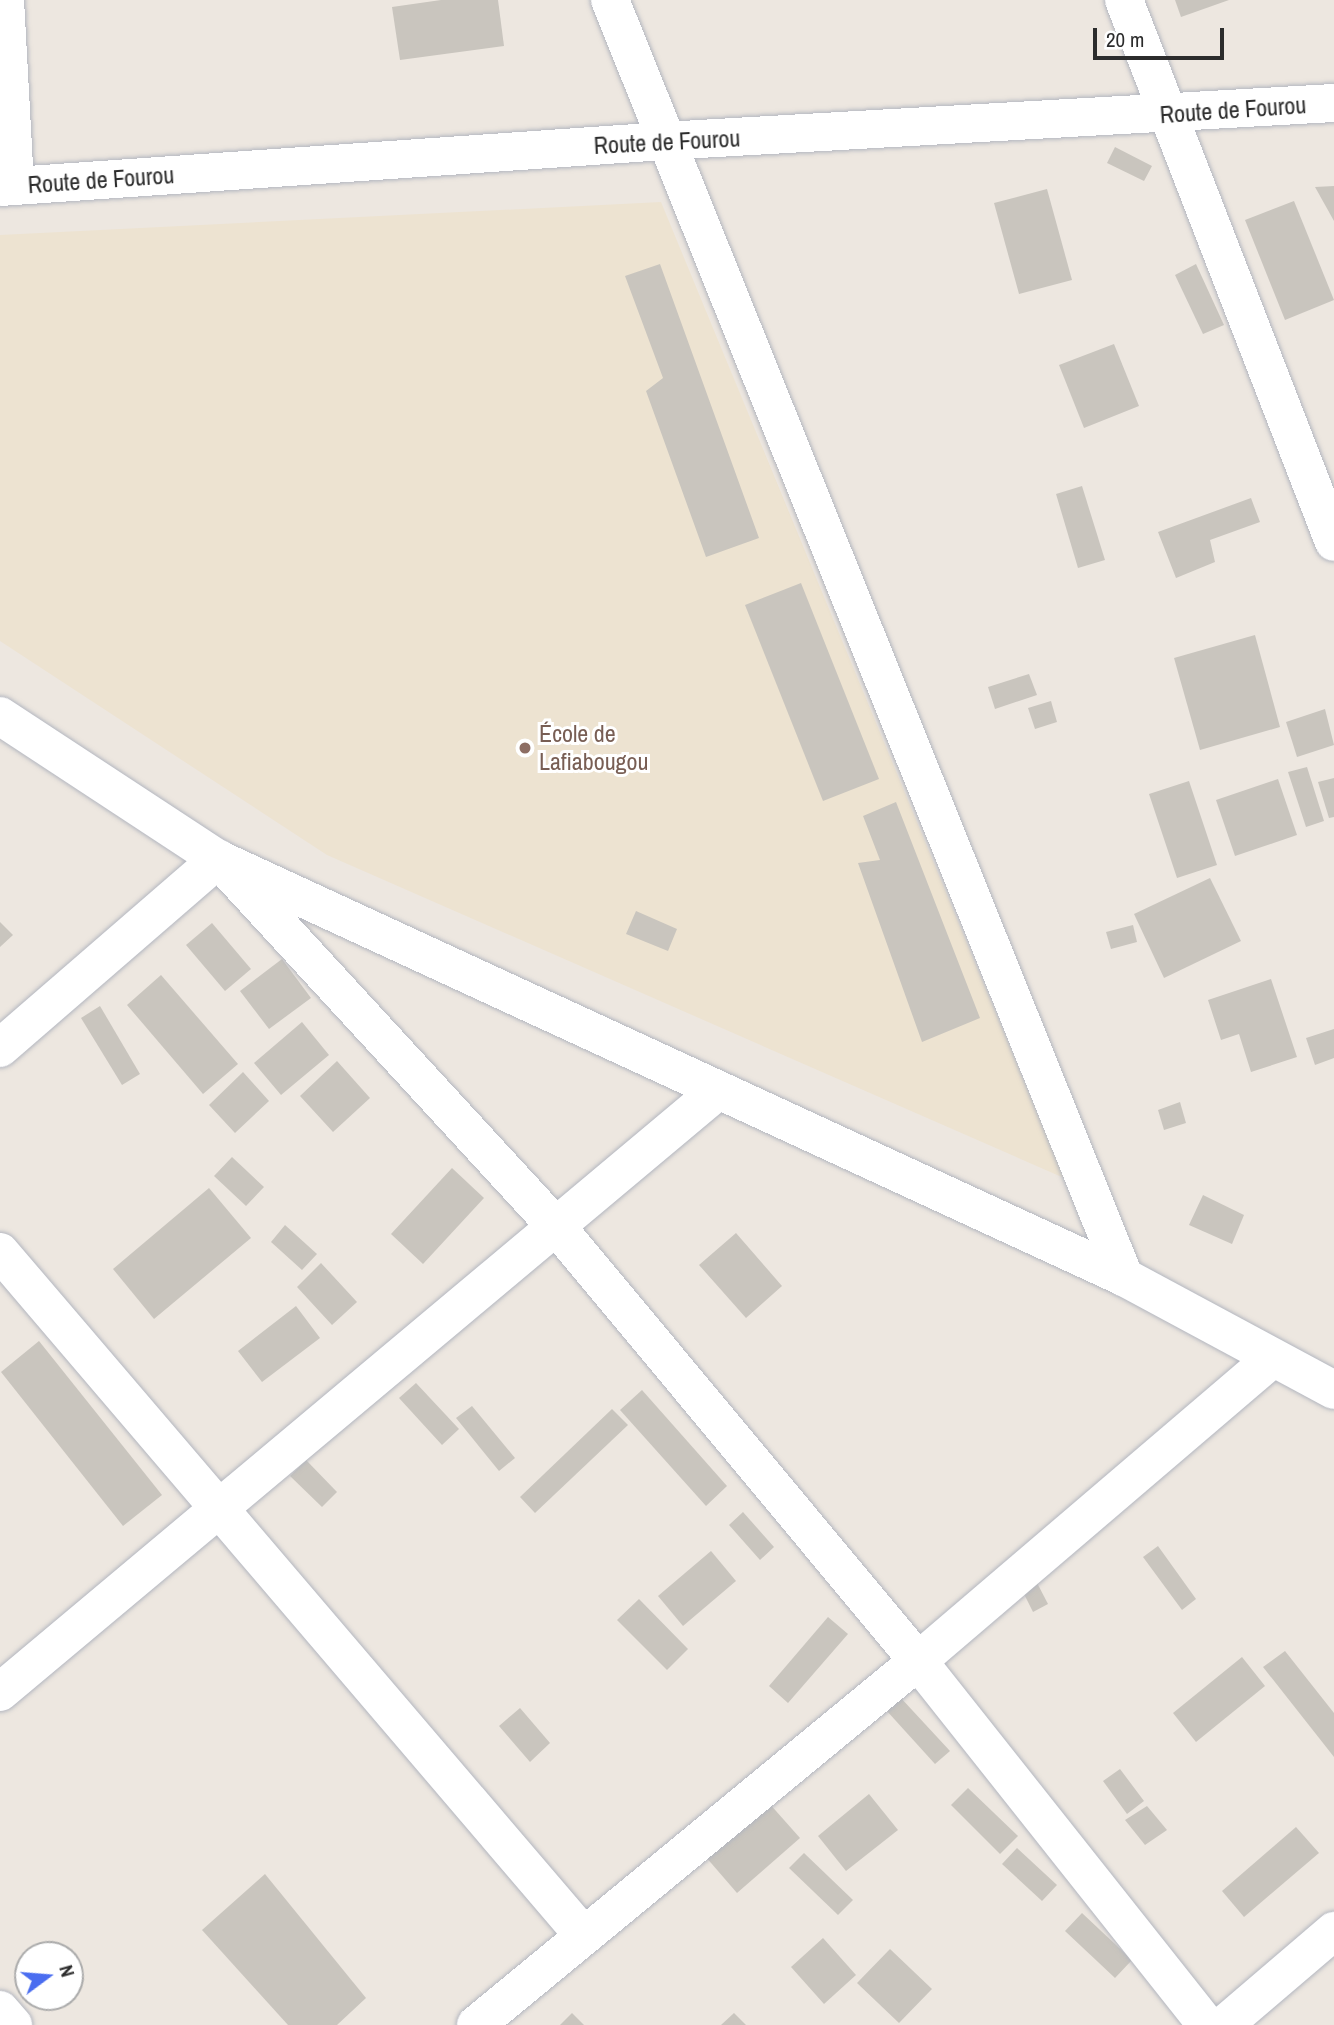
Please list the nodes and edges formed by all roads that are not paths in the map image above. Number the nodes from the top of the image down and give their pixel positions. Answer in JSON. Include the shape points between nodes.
{"nodes":[{"id":1,"x":5,"y":0,"type":"edge"},
{"id":2,"x":610,"y":0,"type":"edge"},
{"id":3,"x":1124,"y":0,"type":"edge"},
{"id":4,"x":1334,"y":103,"type":"edge"},
{"id":5,"x":1170,"y":116,"type":"junction"},
{"id":6,"x":664,"y":141,"type":"junction"},
{"id":7,"x":7,"y":187,"type":"edge"},
{"id":8,"x":1334,"y":542,"type":"edge"},
{"id":9,"x":0,"y":716,"type":"edge"},
{"id":10,"x":218,"y":859,"type":"junction"},
{"id":11,"x":0,"y":1048,"type":"edge"},
{"id":12,"x":716,"y":1092,"type":"junction"},
{"id":13,"x":556,"y":1226,"type":"junction"},
{"id":14,"x":0,"y":1252,"type":"edge"},
{"id":15,"x":1124,"y":1277,"type":"junction"},
{"id":16,"x":1271,"y":1359,"type":"junction"},
{"id":17,"x":1334,"y":1390,"type":"edge"},
{"id":18,"x":217,"y":1509,"type":"junction"},
{"id":19,"x":918,"y":1661,"type":"junction"},
{"id":20,"x":0,"y":1692,"type":"edge"},
{"id":21,"x":1334,"y":1931,"type":"edge"},
{"id":22,"x":584,"y":1936,"type":"junction"},
{"id":23,"x":0,"y":2010,"type":"edge"},
{"id":24,"x":13,"y":2025,"type":"edge"},
{"id":25,"x":476,"y":2025,"type":"edge"},
{"id":26,"x":1207,"y":2025,"type":"edge"},
{"id":27,"x":1224,"y":2025,"type":"edge"}],
"edges":[{"from":1,"to":7,"type":"street"},
{"from":2,"to":6,"type":"street"},
{"from":3,"to":5,"type":"street"},
{"from":4,"to":5,"type":"street","name":"Route de Fourou"},
{"from":5,"to":6,"type":"street","name":"Route de Fourou"},
{"from":5,"to":8,"type":"street"},
{"from":6,"to":7,"type":"street","name":"Route de Fourou"},
{"from":6,"to":15,"type":"street"},
{"from":9,"to":10,"type":"street"},
{"from":10,"to":11,"type":"street"},
{"from":10,"to":12,"type":"street"},
{"from":10,"to":13,"type":"street"},
{"from":12,"to":13,"type":"street"},
{"from":12,"to":15,"type":"street"},
{"from":13,"to":18,"type":"street"},
{"from":13,"to":19,"type":"street"},
{"from":14,"to":18,"type":"street"},
{"from":15,"to":16,"type":"street"},
{"from":16,"to":17,"type":"street"},
{"from":16,"to":19,"type":"street"},
{"from":18,"to":20,"type":"street"},
{"from":18,"to":22,"type":"street"},
{"from":19,"to":22,"type":"street"},
{"from":19,"to":26,"type":"street"},
{"from":21,"to":27,"type":"street"},
{"from":22,"to":25,"type":"street"},
{"from":23,"to":24,"type":"street"}]}
